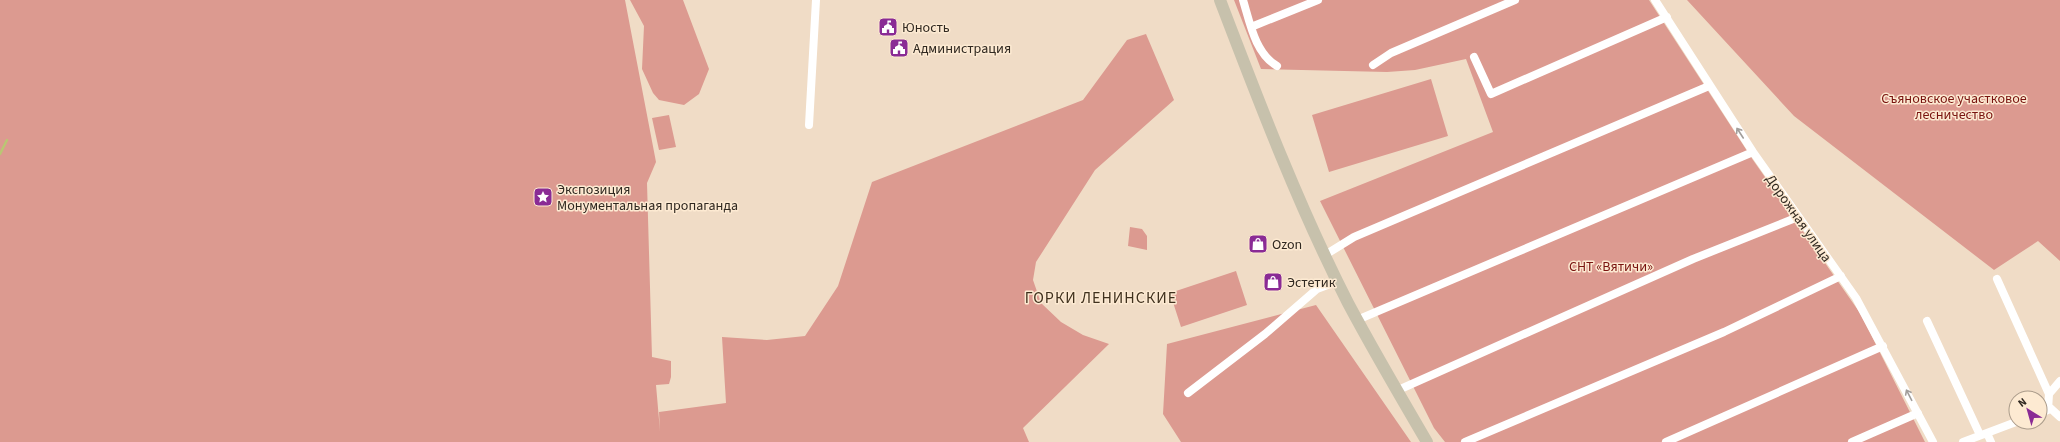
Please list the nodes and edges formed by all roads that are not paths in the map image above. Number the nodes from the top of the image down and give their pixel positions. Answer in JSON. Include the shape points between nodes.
{"nodes":[{"id":1,"x":816,"y":0,"type":"edge"},
{"id":2,"x":1220,"y":0,"type":"edge"},
{"id":3,"x":1243,"y":0,"type":"edge"},
{"id":4,"x":1318,"y":0,"type":"edge"},
{"id":5,"x":1515,"y":0,"type":"edge"},
{"id":6,"x":1655,"y":0,"type":"edge"},
{"id":7,"x":1667,"y":18,"type":"junction"},
{"id":8,"x":1252,"y":27,"type":"junction"},
{"id":9,"x":1474,"y":57,"type":"dead end"},
{"id":10,"x":1373,"y":65,"type":"dead end"},
{"id":11,"x":1277,"y":66,"type":"dead end"},
{"id":12,"x":1709,"y":86,"type":"junction"},
{"id":13,"x":809,"y":126,"type":"dead end"},
{"id":14,"x":1753,"y":152,"type":"junction"},
{"id":15,"x":1798,"y":217,"type":"junction"},
{"id":16,"x":1325,"y":255,"type":"junction"},
{"id":17,"x":1841,"y":276,"type":"junction"},
{"id":18,"x":1997,"y":279,"type":"dead end"},
{"id":19,"x":1338,"y":281,"type":"junction"},
{"id":20,"x":1357,"y":320,"type":"junction"},
{"id":21,"x":1927,"y":320,"type":"dead end"},
{"id":22,"x":1883,"y":346,"type":"junction"},
{"id":23,"x":2060,"y":381,"type":"edge"},
{"id":24,"x":1396,"y":391,"type":"junction"},
{"id":25,"x":1188,"y":393,"type":"dead end"},
{"id":26,"x":2049,"y":394,"type":"junction"},
{"id":27,"x":2048,"y":406,"type":"joint"},
{"id":28,"x":1918,"y":413,"type":"junction"},
{"id":29,"x":2060,"y":417,"type":"edge"},
{"id":30,"x":2008,"y":425,"type":"edge"},
{"id":31,"x":1984,"y":434,"type":"junction"},
{"id":32,"x":1427,"y":442,"type":"edge"},
{"id":33,"x":1465,"y":442,"type":"edge"},
{"id":34,"x":1666,"y":442,"type":"edge"},
{"id":35,"x":1852,"y":442,"type":"edge"},
{"id":36,"x":1933,"y":442,"type":"edge"},
{"id":37,"x":1963,"y":442,"type":"edge"},
{"id":38,"x":1991,"y":442,"type":"edge"}],
"edges":[{"from":1,"to":13,"type":"street"},
{"from":2,"to":16,"type":"main road","via":[[1263,112]]},
{"from":3,"to":8,"type":"street"},
{"from":4,"to":8,"type":"street"},
{"from":5,"to":10,"type":"street","via":[[1391,53]]},
{"from":6,"to":7,"type":"street","name":"Дорожная улица"},
{"from":7,"to":9,"type":"street","via":[[1491,94]]},
{"from":7,"to":12,"type":"street","name":"Дорожная улица"},
{"from":8,"to":11,"type":"street","via":[[1267,60]]},
{"from":14,"to":12,"type":"street","name":"Дорожная улица","one_way":true},
{"from":12,"to":16,"type":"street","via":[[1354,237]]},
{"from":14,"to":15,"type":"street","name":"Дорожная улица"},
{"from":14,"to":20,"type":"street"},
{"from":15,"to":17,"type":"street","name":"Дорожная улица"},
{"from":15,"to":24,"type":"street","via":[[1693,259]]},
{"from":16,"to":19,"type":"main road"},
{"from":17,"to":22,"type":"street","name":"Дорожная улица"},
{"from":17,"to":33,"type":"street","via":[[1724,332]]},
{"from":18,"to":26,"type":"street"},
{"from":19,"to":20,"type":"main road"},
{"from":19,"to":25,"type":"street","via":[[1317,290]]},
{"from":20,"to":24,"type":"main road"},
{"from":21,"to":31,"type":"street"},
{"from":28,"to":22,"type":"street","name":"Дорожная улица","one_way":true},
{"from":22,"to":34,"type":"street"},
{"from":23,"to":26,"type":"street"},
{"from":24,"to":32,"type":"main road"},
{"from":26,"to":27,"type":"street"},
{"from":27,"to":29,"type":"street"},
{"from":28,"to":35,"type":"street"},
{"from":28,"to":36,"type":"street","name":"Дорожная улица"},
{"from":30,"to":31,"type":"street"},
{"from":31,"to":37,"type":"street"},
{"from":31,"to":38,"type":"street"}]}
